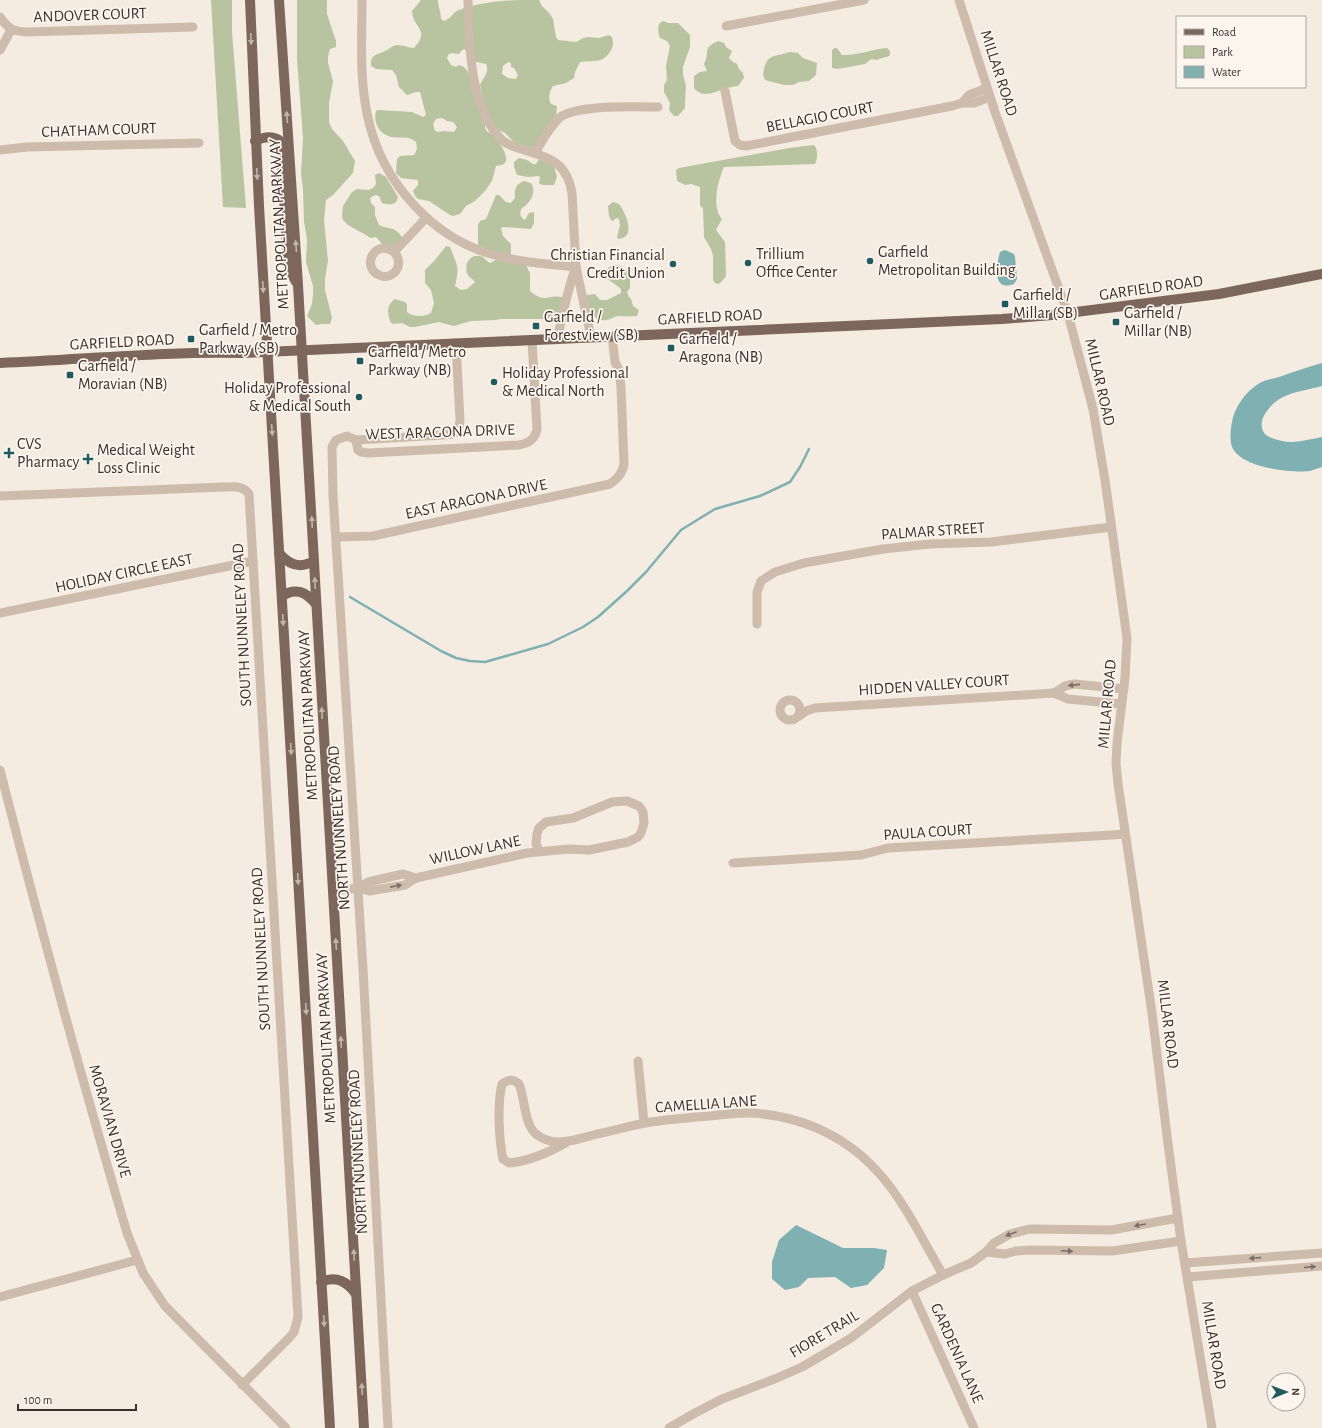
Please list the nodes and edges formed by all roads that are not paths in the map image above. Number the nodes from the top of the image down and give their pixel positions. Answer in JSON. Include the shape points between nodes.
{"nodes":[{"id":1,"x":250,"y":0,"type":"edge"},
{"id":2,"x":279,"y":0,"type":"edge"},
{"id":3,"x":362,"y":0,"type":"edge"},
{"id":4,"x":468,"y":0,"type":"edge"},
{"id":5,"x":864,"y":0,"type":"edge"},
{"id":6,"x":959,"y":0,"type":"edge"},
{"id":7,"x":0,"y":16,"type":"edge"},
{"id":8,"x":726,"y":26,"type":"dead end"},
{"id":9,"x":193,"y":27,"type":"dead end"},
{"id":10,"x":11,"y":30,"type":"junction"},
{"id":11,"x":0,"y":50,"type":"edge"},
{"id":12,"x":988,"y":88,"type":"junction"},
{"id":13,"x":725,"y":91,"type":"dead end"},
{"id":14,"x":990,"y":97,"type":"junction"},
{"id":15,"x":962,"y":103,"type":"junction"},
{"id":16,"x":658,"y":107,"type":"dead end"},
{"id":17,"x":255,"y":141,"type":"junction"},
{"id":18,"x":199,"y":143,"type":"dead end"},
{"id":19,"x":0,"y":150,"type":"edge"},
{"id":20,"x":535,"y":153,"type":"junction"},
{"id":21,"x":426,"y":218,"type":"junction"},
{"id":22,"x":394,"y":252,"type":"dead end"},
{"id":23,"x":576,"y":267,"type":"junction"},
{"id":24,"x":1322,"y":274,"type":"edge"},
{"id":25,"x":298,"y":285,"type":"junction"},
{"id":26,"x":1068,"y":314,"type":"junction"},
{"id":27,"x":612,"y":336,"type":"junction"},
{"id":28,"x":591,"y":337,"type":"junction"},
{"id":29,"x":532,"y":340,"type":"junction"},
{"id":30,"x":557,"y":340,"type":"junction"},
{"id":31,"x":456,"y":343,"type":"junction"},
{"id":32,"x":301,"y":351,"type":"junction"},
{"id":33,"x":267,"y":352,"type":"junction"},
{"id":34,"x":0,"y":363,"type":"edge"},
{"id":35,"x":356,"y":440,"type":"junction"},
{"id":36,"x":0,"y":496,"type":"edge"},
{"id":37,"x":1111,"y":527,"type":"junction"},
{"id":38,"x":337,"y":537,"type":"junction"},
{"id":39,"x":279,"y":553,"type":"junction"},
{"id":40,"x":253,"y":561,"type":"junction"},
{"id":41,"x":314,"y":561,"type":"junction"},
{"id":42,"x":282,"y":596,"type":"junction"},
{"id":43,"x":316,"y":604,"type":"junction"},
{"id":44,"x":0,"y":613,"type":"edge"},
{"id":45,"x":758,"y":624,"type":"dead end"},
{"id":46,"x":1096,"y":686,"type":"junction"},
{"id":47,"x":1124,"y":689,"type":"junction"},
{"id":48,"x":1054,"y":693,"type":"junction"},
{"id":49,"x":1094,"y":700,"type":"junction"},
{"id":50,"x":798,"y":702,"type":"junction"},
{"id":51,"x":1121,"y":704,"type":"junction"},
{"id":52,"x":815,"y":708,"type":"junction"},
{"id":53,"x":799,"y":716,"type":"junction"},
{"id":54,"x":0,"y":770,"type":"edge"},
{"id":55,"x":1125,"y":834,"type":"junction"},
{"id":56,"x":540,"y":852,"type":"junction"},
{"id":57,"x":733,"y":863,"type":"dead end"},
{"id":58,"x":358,"y":888,"type":"junction"},
{"id":59,"x":333,"y":891,"type":"junction"},
{"id":60,"x":638,"y":1061,"type":"dead end"},
{"id":61,"x":644,"y":1123,"type":"junction"},
{"id":62,"x":567,"y":1142,"type":"junction"},
{"id":63,"x":1178,"y":1218,"type":"junction"},
{"id":64,"x":1181,"y":1241,"type":"junction"},
{"id":65,"x":986,"y":1252,"type":"junction"},
{"id":66,"x":1322,"y":1253,"type":"edge"},
{"id":67,"x":1282,"y":1256,"type":"junction"},
{"id":68,"x":137,"y":1260,"type":"junction"},
{"id":69,"x":1185,"y":1263,"type":"junction"},
{"id":70,"x":1322,"y":1266,"type":"edge"},
{"id":71,"x":1284,"y":1269,"type":"junction"},
{"id":72,"x":943,"y":1274,"type":"junction"},
{"id":73,"x":1188,"y":1277,"type":"junction"},
{"id":74,"x":321,"y":1282,"type":"junction"},
{"id":75,"x":912,"y":1290,"type":"junction"},
{"id":76,"x":356,"y":1294,"type":"junction"},
{"id":77,"x":0,"y":1297,"type":"edge"},
{"id":78,"x":242,"y":1385,"type":"junction"},
{"id":79,"x":329,"y":1423,"type":"edge"},
{"id":80,"x":286,"y":1428,"type":"edge"},
{"id":81,"x":322,"y":1428,"type":"edge"},
{"id":82,"x":364,"y":1428,"type":"edge"},
{"id":83,"x":388,"y":1428,"type":"edge"},
{"id":84,"x":669,"y":1428,"type":"edge"},
{"id":85,"x":974,"y":1428,"type":"edge"},
{"id":86,"x":1212,"y":1428,"type":"edge"}],
"edges":[{"from":1,"to":17,"type":"main road","name":"METROPOLITAN PARKWAY","one_way":true},
{"from":25,"to":2,"type":"main road","name":"METROPOLITAN PARKWAY","one_way":true},
{"from":3,"to":21,"type":"street","via":[[362,74],[373,138],[390,175]]},
{"from":4,"to":20,"type":"street","via":[[469,49],[481,103],[488,121],[503,141]]},
{"from":5,"to":8,"type":"street"},
{"from":6,"to":12,"type":"street","name":"MILLAR ROAD"},
{"from":7,"to":10,"type":"street"},
{"from":9,"to":10,"type":"street","name":"ANDOVER COURT","via":[[26,32]]},
{"from":10,"to":11,"type":"street"},
{"from":12,"to":14,"type":"street","name":"MILLAR ROAD"},
{"from":12,"to":15,"type":"street","name":"BELLAGIO COURT","via":[[969,95]]},
{"from":13,"to":15,"type":"street","name":"BELLAGIO COURT","via":[[735,141],[746,146]]},
{"from":14,"to":15,"type":"street","name":"BELLAGIO COURT","via":[[974,103]]},
{"from":14,"to":26,"type":"street","name":"MILLAR ROAD"},
{"from":16,"to":20,"type":"street","via":[[585,109],[568,113],[546,134]]},
{"from":17,"to":25,"type":"main road","via":[[271,137],[279,140],[281,146],[288,266]]},
{"from":17,"to":33,"type":"main road","name":"METROPOLITAN PARKWAY","one_way":true},
{"from":18,"to":19,"type":"street","name":"CHATHAM COURT","via":[[27,147]]},
{"from":20,"to":23,"type":"street","via":[[559,165],[568,176],[572,193]]},
{"from":21,"to":22,"type":"street"},
{"from":21,"to":23,"type":"street","via":[[452,237],[496,256]]},
{"from":23,"to":28,"type":"street"},
{"from":23,"to":30,"type":"street","via":[[569,285]]},
{"from":24,"to":26,"type":"main road","name":"GARFIELD ROAD","via":[[1218,294]]},
{"from":25,"to":32,"type":"main road","name":"METROPOLITAN PARKWAY"},
{"from":26,"to":27,"type":"main road","name":"GARFIELD ROAD"},
{"from":26,"to":37,"type":"street","name":"MILLAR ROAD","via":[[1093,409]]},
{"from":27,"to":28,"type":"main road","name":"GARFIELD ROAD"},
{"from":27,"to":38,"type":"street","name":"EAST ARAGONA DRIVE","via":[[621,387],[624,464],[618,478],[610,484],[373,536]]},
{"from":28,"to":30,"type":"main road","name":"GARFIELD ROAD"},
{"from":29,"to":30,"type":"main road","name":"GARFIELD ROAD"},
{"from":29,"to":31,"type":"main road","name":"GARFIELD ROAD"},
{"from":29,"to":35,"type":"street","name":"WEST ARAGONA DRIVE","via":[[537,430],[532,440],[519,445],[368,453],[358,450]]},
{"from":31,"to":32,"type":"main road","name":"GARFIELD ROAD"},
{"from":31,"to":35,"type":"street","name":"NORTH NUNNELEY ROAD","via":[[460,421],[458,431],[443,435]]},
{"from":32,"to":33,"type":"main road","name":"GARFIELD ROAD"},
{"from":41,"to":32,"type":"main road","name":"METROPOLITAN PARKWAY","one_way":true},
{"from":33,"to":34,"type":"main road","name":"GARFIELD ROAD"},
{"from":33,"to":39,"type":"main road","name":"METROPOLITAN PARKWAY","one_way":true},
{"from":35,"to":38,"type":"street","name":"NORTH NUNNELEY ROAD","via":[[347,436],[336,440],[332,447]]},
{"from":36,"to":40,"type":"street","name":"SOUTH NUNNELEY ROAD","via":[[243,488],[250,499]]},
{"from":37,"to":45,"type":"street","name":"PALMAR STREET","via":[[991,542],[883,549],[804,563],[775,572],[761,581],[757,592]]},
{"from":37,"to":47,"type":"street","name":"MILLAR ROAD","via":[[1127,638]]},
{"from":38,"to":58,"type":"street","name":"NORTH NUNNELEY ROAD"},
{"from":39,"to":41,"type":"main road","via":[[288,562],[297,566]]},
{"from":39,"to":42,"type":"main road","name":"METROPOLITAN PARKWAY"},
{"from":40,"to":44,"type":"street","name":"HOLIDAY CIRCLE EAST"},
{"from":40,"to":78,"type":"street","name":"SOUTH NUNNELEY ROAD","via":[[298,1317],[290,1338]]},
{"from":43,"to":41,"type":"main road","name":"METROPOLITAN PARKWAY","one_way":true},
{"from":42,"to":43,"type":"main road","via":[[291,591],[300,591]]},
{"from":42,"to":74,"type":"main road","name":"METROPOLITAN PARKWAY","one_way":true},
{"from":59,"to":43,"type":"main road","name":"METROPOLITAN PARKWAY","one_way":true},
{"from":46,"to":47,"type":"street","name":"HIDDEN VALLEY COURT"},
{"from":46,"to":48,"type":"street","name":"HIDDEN VALLEY COURT","one_way":true,"via":[[1074,684]]},
{"from":46,"to":49,"type":"street"},
{"from":47,"to":51,"type":"street","name":"MILLAR ROAD"},
{"from":48,"to":49,"type":"street","name":"HIDDEN VALLEY COURT","via":[[1068,699]]},
{"from":48,"to":52,"type":"street","name":"HIDDEN VALLEY COURT"},
{"from":49,"to":51,"type":"street","name":"HIDDEN VALLEY COURT"},
{"from":50,"to":52,"type":"street","name":"HIDDEN VALLEY COURT"},
{"from":50,"to":53,"type":"street","via":[[801,709]]},
{"from":50,"to":53,"type":"street","name":"HIDDEN VALLEY COURT","via":[[788,699],[782,703],[780,709],[782,716],[787,720],[794,720]]},
{"from":51,"to":55,"type":"street","name":"MILLAR ROAD","via":[[1116,764]]},
{"from":52,"to":53,"type":"street","name":"HIDDEN VALLEY COURT"},
{"from":54,"to":68,"type":"street","name":"MORAVIAN DRIVE","via":[[73,1046],[127,1234]]},
{"from":55,"to":57,"type":"street","name":"PAULA COURT","via":[[888,848],[861,855]]},
{"from":55,"to":63,"type":"street","name":"MILLAR ROAD","via":[[1152,1013]]},
{"from":56,"to":56,"type":"street","name":"WILLOW LANE","via":[[589,850],[628,842],[641,833],[644,823],[643,812],[639,806],[627,801],[612,802],[573,818],[546,822],[537,834],[536,844]]},
{"from":56,"to":58,"type":"street","name":"WILLOW LANE","via":[[416,878],[405,885],[369,892]]},
{"from":58,"to":59,"type":"street","name":"WILLOW LANE"},
{"from":58,"to":83,"type":"street","name":"NORTH NUNNELEY ROAD"},
{"from":76,"to":59,"type":"main road","name":"METROPOLITAN PARKWAY","one_way":true},
{"from":60,"to":61,"type":"street"},
{"from":61,"to":62,"type":"street","name":"CAMELLIA LANE"},
{"from":61,"to":72,"type":"street","name":"CAMELLIA LANE","via":[[747,1113],[798,1121],[840,1138],[871,1164],[894,1192]]},
{"from":62,"to":62,"type":"street","name":"CAMELLIA LANE","via":[[552,1151],[517,1163],[509,1164],[503,1159],[500,1141],[502,1084],[508,1080],[515,1080],[519,1084],[526,1116],[535,1133],[550,1141]]},
{"from":63,"to":64,"type":"street","name":"MILLAR ROAD"},
{"from":63,"to":65,"type":"street","name":"FIORE TRAIL","one_way":true,"via":[[1111,1230],[1030,1229],[1010,1234],[994,1243]]},
{"from":65,"to":64,"type":"street","one_way":true,"via":[[1005,1254],[1031,1250],[1112,1251]]},
{"from":64,"to":69,"type":"street","name":"MILLAR ROAD"},
{"from":65,"to":72,"type":"street","name":"FIORE TRAIL","via":[[971,1263]]},
{"from":66,"to":67,"type":"street"},
{"from":67,"to":69,"type":"street","one_way":true},
{"from":67,"to":71,"type":"street"},
{"from":68,"to":77,"type":"street"},
{"from":68,"to":78,"type":"street","name":"MORAVIAN DRIVE","via":[[149,1284],[165,1306]]},
{"from":69,"to":73,"type":"street","name":"MILLAR ROAD"},
{"from":71,"to":70,"type":"street","one_way":true},
{"from":71,"to":73,"type":"street"},
{"from":72,"to":75,"type":"street","name":"FIORE TRAIL"},
{"from":73,"to":86,"type":"street","name":"MILLAR ROAD"},
{"from":74,"to":76,"type":"main road","via":[[341,1280]]},
{"from":74,"to":79,"type":"main road","name":"METROPOLITAN PARKWAY","one_way":true},
{"from":75,"to":84,"type":"street","name":"FIORE TRAIL","via":[[872,1322],[802,1367],[722,1399]]},
{"from":75,"to":85,"type":"street","name":"GARDENIA LANE"},
{"from":82,"to":76,"type":"main road","name":"METROPOLITAN PARKWAY","one_way":true},
{"from":78,"to":80,"type":"street","name":"MORAVIAN DRIVE"},
{"from":79,"to":81,"type":"main road"}]}
